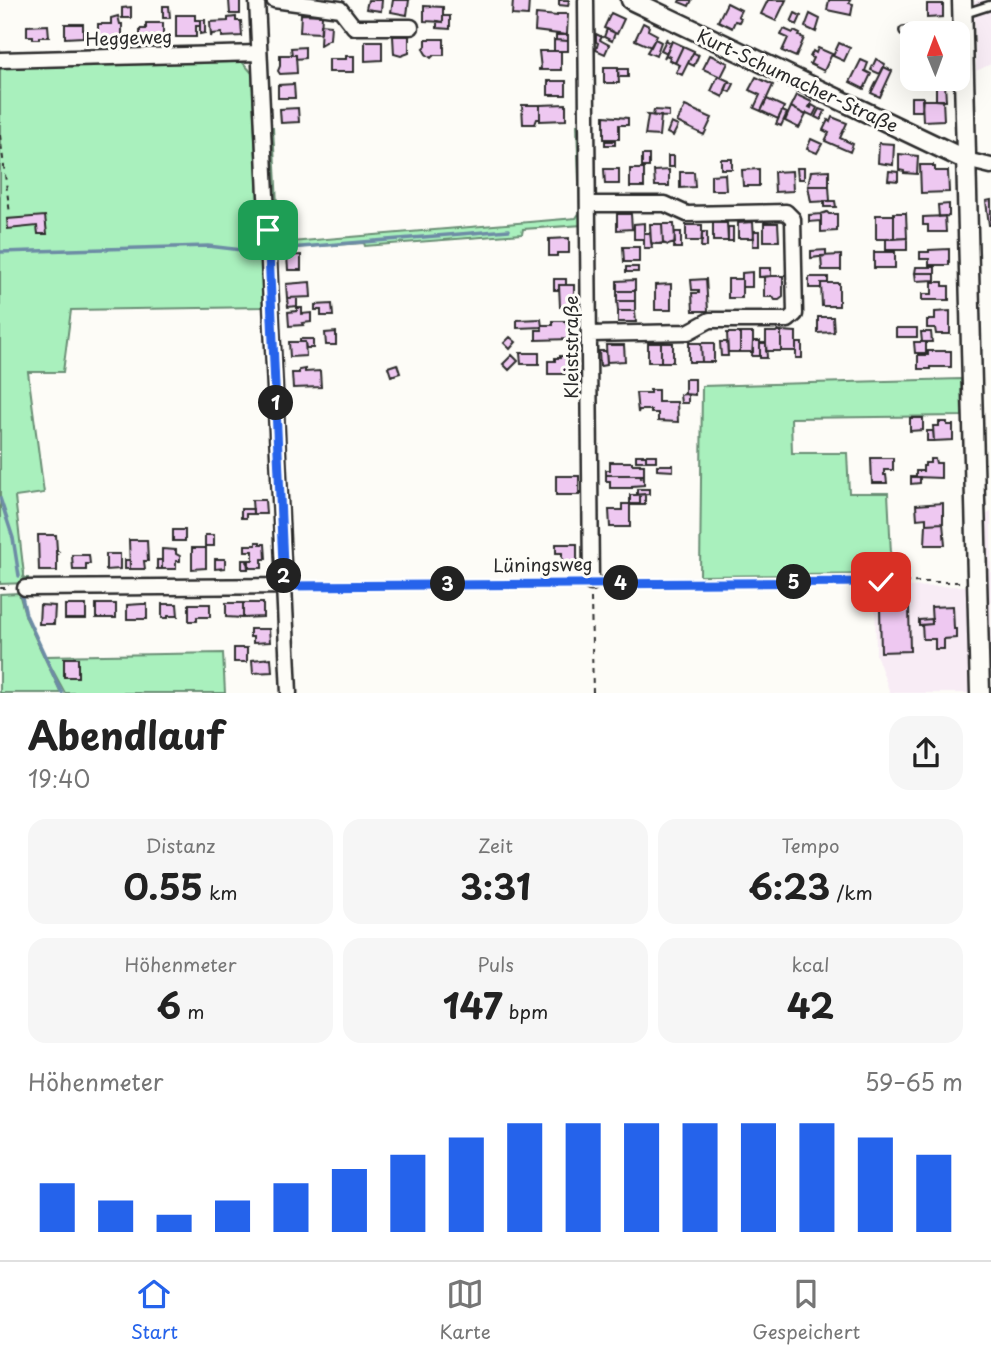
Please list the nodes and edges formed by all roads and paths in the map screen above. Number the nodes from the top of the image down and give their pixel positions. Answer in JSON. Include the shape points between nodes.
{"nodes":[{"id":1,"x":257,"y":0,"type":"edge"},
{"id":2,"x":274,"y":0,"type":"edge"},
{"id":3,"x":586,"y":0,"type":"edge"},
{"id":4,"x":631,"y":0,"type":"edge"},
{"id":5,"x":991,"y":5,"type":"edge"},
{"id":6,"x":963,"y":15,"type":"edge"},
{"id":7,"x":941,"y":21,"type":"edge"},
{"id":8,"x":411,"y":27,"type":"dead end"},
{"id":9,"x":259,"y":53,"type":"junction"},
{"id":10,"x":0,"y":60,"type":"edge"},
{"id":11,"x":0,"y":135,"type":"edge"},
{"id":12,"x":966,"y":160,"type":"junction"},
{"id":13,"x":991,"y":166,"type":"edge"},
{"id":14,"x":589,"y":204,"type":"junction"},
{"id":15,"x":10,"y":214,"type":"dead end"},
{"id":16,"x":590,"y":334,"type":"junction"},
{"id":17,"x":984,"y":582,"type":"edge"},
{"id":18,"x":591,"y":583,"type":"junction"},
{"id":19,"x":284,"y":586,"type":"junction"},
{"id":20,"x":25,"y":587,"type":"dead end"},
{"id":21,"x":289,"y":693,"type":"edge"},
{"id":22,"x":593,"y":693,"type":"edge"},
{"id":23,"x":980,"y":693,"type":"edge"}],
"edges":[{"from":1,"to":9,"type":"street"},
{"from":2,"to":8,"type":"street","via":[[340,9],[354,27]]},
{"from":3,"to":14,"type":"street","name":"Kleiststraße"},
{"from":4,"to":12,"type":"street","name":"Kurt-Schumacher-Straße"},
{"from":5,"to":6,"type":"lane"},
{"from":6,"to":7,"type":"lane"},
{"from":6,"to":12,"type":"street"},
{"from":9,"to":10,"type":"street","name":"Heggeweg"},
{"from":9,"to":19,"type":"street"},
{"from":11,"to":15,"type":"path"},
{"from":12,"to":13,"type":"street"},
{"from":12,"to":17,"type":"street"},
{"from":14,"to":16,"type":"street","name":"Kleiststraße"},
{"from":14,"to":16,"type":"street","via":[[665,204],[687,214],[786,212],[793,219],[796,314],[789,320],[710,320],[688,332]]},
{"from":16,"to":18,"type":"street","name":"Kleiststraße"},
{"from":17,"to":18,"type":"path","name":"Lüningsweg"},
{"from":17,"to":23,"type":"street"},
{"from":18,"to":19,"type":"path","name":"Lüningsweg"},
{"from":18,"to":22,"type":"path"},
{"from":19,"to":20,"type":"street"},
{"from":19,"to":21,"type":"street"}]}
